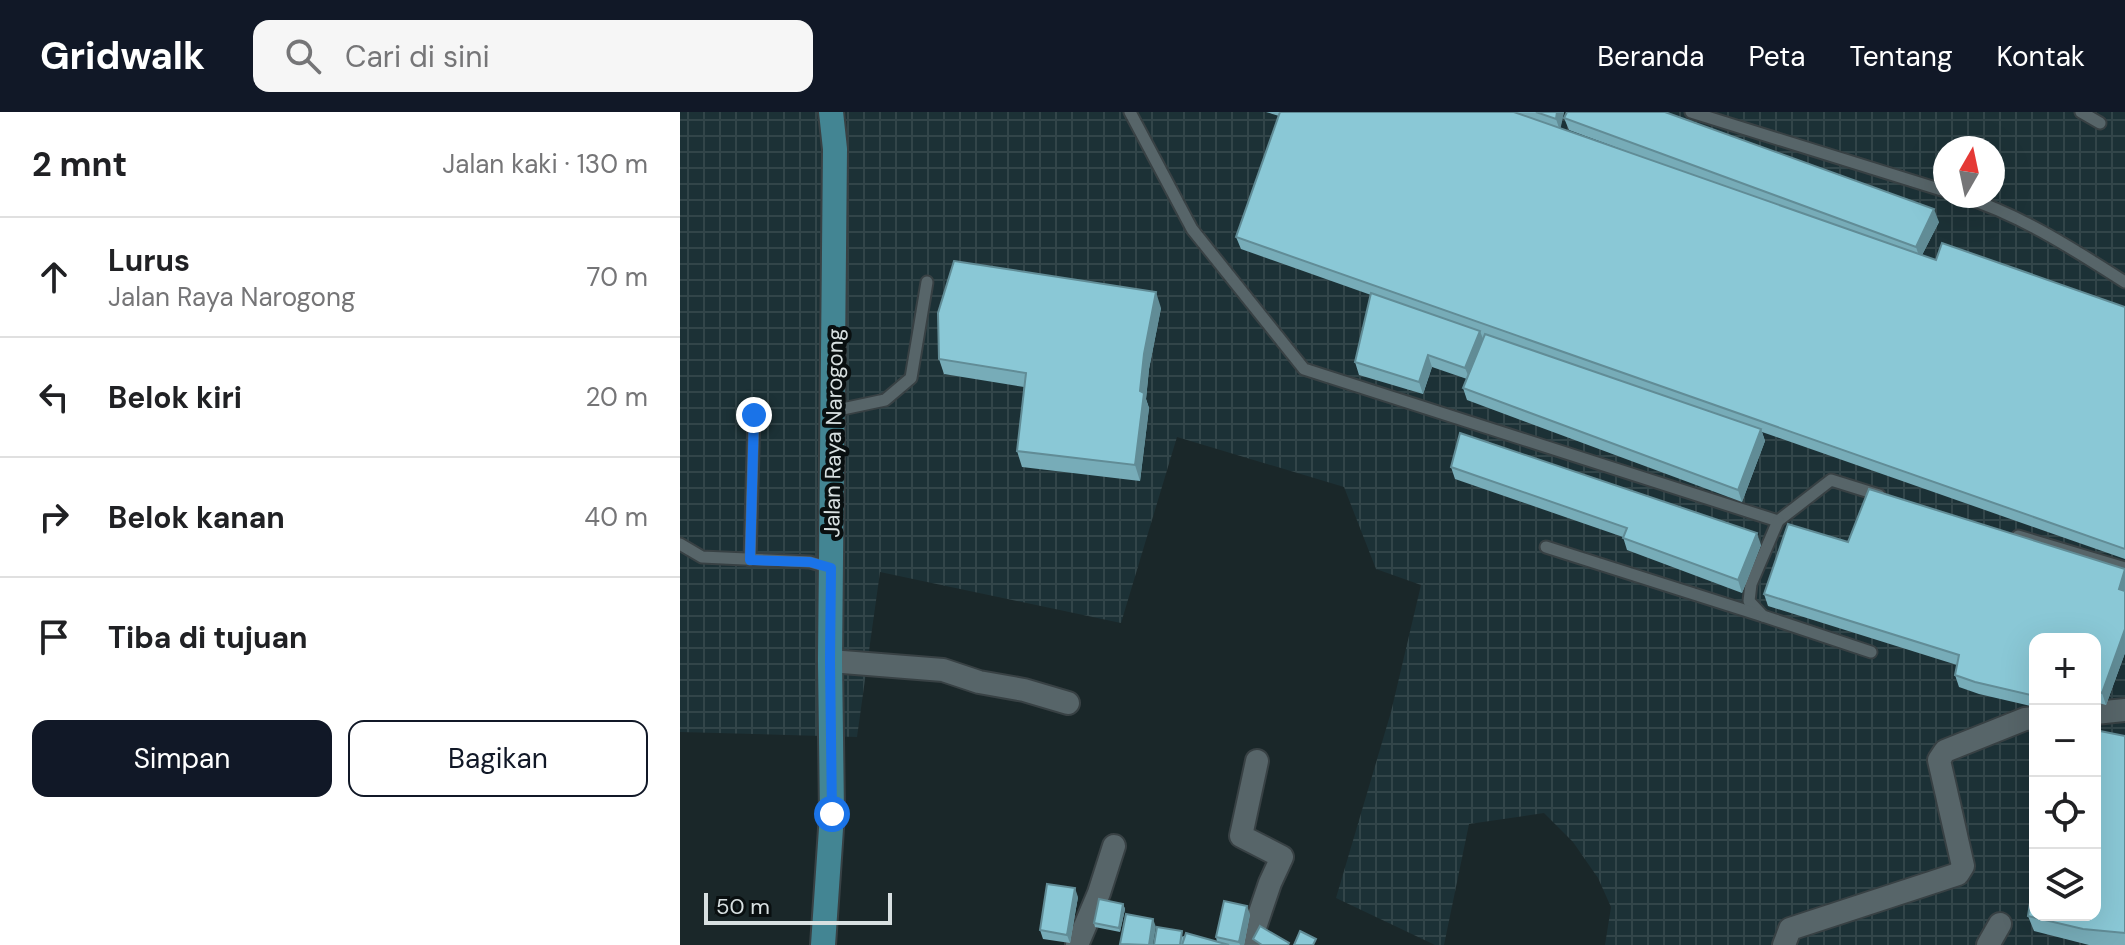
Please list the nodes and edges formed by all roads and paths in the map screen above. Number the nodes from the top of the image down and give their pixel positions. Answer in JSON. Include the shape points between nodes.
{"nodes":[{"id":1,"x":831,"y":112,"type":"edge"},
{"id":2,"x":1130,"y":112,"type":"edge"},
{"id":3,"x":1691,"y":112,"type":"edge"},
{"id":4,"x":2081,"y":112,"type":"edge"},
{"id":5,"x":2100,"y":123,"type":"dead end"},
{"id":6,"x":1933,"y":187,"type":"edge"},
{"id":7,"x":1995,"y":208,"type":"edge"},
{"id":8,"x":927,"y":282,"type":"dead end"},
{"id":9,"x":2125,"y":282,"type":"edge"},
{"id":10,"x":833,"y":411,"type":"junction"},
{"id":11,"x":754,"y":415,"type":"dead end"},
{"id":12,"x":1890,"y":498,"type":"edge"},
{"id":13,"x":1778,"y":521,"type":"junction"},
{"id":14,"x":2008,"y":533,"type":"edge"},
{"id":15,"x":680,"y":544,"type":"edge"},
{"id":16,"x":1546,"y":547,"type":"dead end"},
{"id":17,"x":750,"y":560,"type":"junction"},
{"id":18,"x":831,"y":568,"type":"junction"},
{"id":19,"x":2125,"y":568,"type":"edge"},
{"id":20,"x":1763,"y":616,"type":"junction"},
{"id":21,"x":1871,"y":652,"type":"dead end"},
{"id":22,"x":830,"y":661,"type":"junction"},
{"id":23,"x":1068,"y":703,"type":"dead end"},
{"id":24,"x":2125,"y":710,"type":"edge"},
{"id":25,"x":2101,"y":712,"type":"edge"},
{"id":26,"x":2029,"y":719,"type":"edge"},
{"id":27,"x":1257,"y":761,"type":"dead end"},
{"id":28,"x":1114,"y":846,"type":"dead end"},
{"id":29,"x":2000,"y":924,"type":"dead end"},
{"id":30,"x":823,"y":945,"type":"edge"},
{"id":31,"x":1077,"y":945,"type":"edge"},
{"id":32,"x":1249,"y":945,"type":"edge"},
{"id":33,"x":1784,"y":945,"type":"edge"},
{"id":34,"x":1988,"y":945,"type":"edge"}],
"edges":[{"from":1,"to":10,"type":"main road","name":"Jalan Raya Narogong"},
{"from":2,"to":13,"type":"lane","via":[[1192,229],[1304,369]]},
{"from":3,"to":6,"type":"lane"},
{"from":4,"to":5,"type":"lane"},
{"from":7,"to":9,"type":"lane","via":[[2048,233]]},
{"from":8,"to":10,"type":"lane","via":[[911,378],[885,400]]},
{"from":10,"to":18,"type":"main road","name":"Jalan Raya Narogong"},
{"from":11,"to":17,"type":"lane"},
{"from":12,"to":13,"type":"lane","via":[[1831,480]]},
{"from":13,"to":20,"type":"lane","via":[[1749,592],[1749,601]]},
{"from":14,"to":19,"type":"lane"},
{"from":15,"to":17,"type":"lane","via":[[702,557]]},
{"from":16,"to":20,"type":"lane"},
{"from":17,"to":18,"type":"lane"},
{"from":18,"to":22,"type":"main road","name":"Jalan Raya Narogong"},
{"from":20,"to":21,"type":"lane"},
{"from":22,"to":23,"type":"street","via":[[943,670]]},
{"from":22,"to":30,"type":"main road","name":"Jalan Raya Narogong","via":[[832,814]]},
{"from":24,"to":25,"type":"street"},
{"from":26,"to":33,"type":"street","via":[[1945,751],[1939,760],[1963,866],[1958,874],[1790,929]]},
{"from":27,"to":32,"type":"street","via":[[1241,836],[1282,857]]},
{"from":28,"to":31,"type":"street"},
{"from":29,"to":34,"type":"street"}]}
